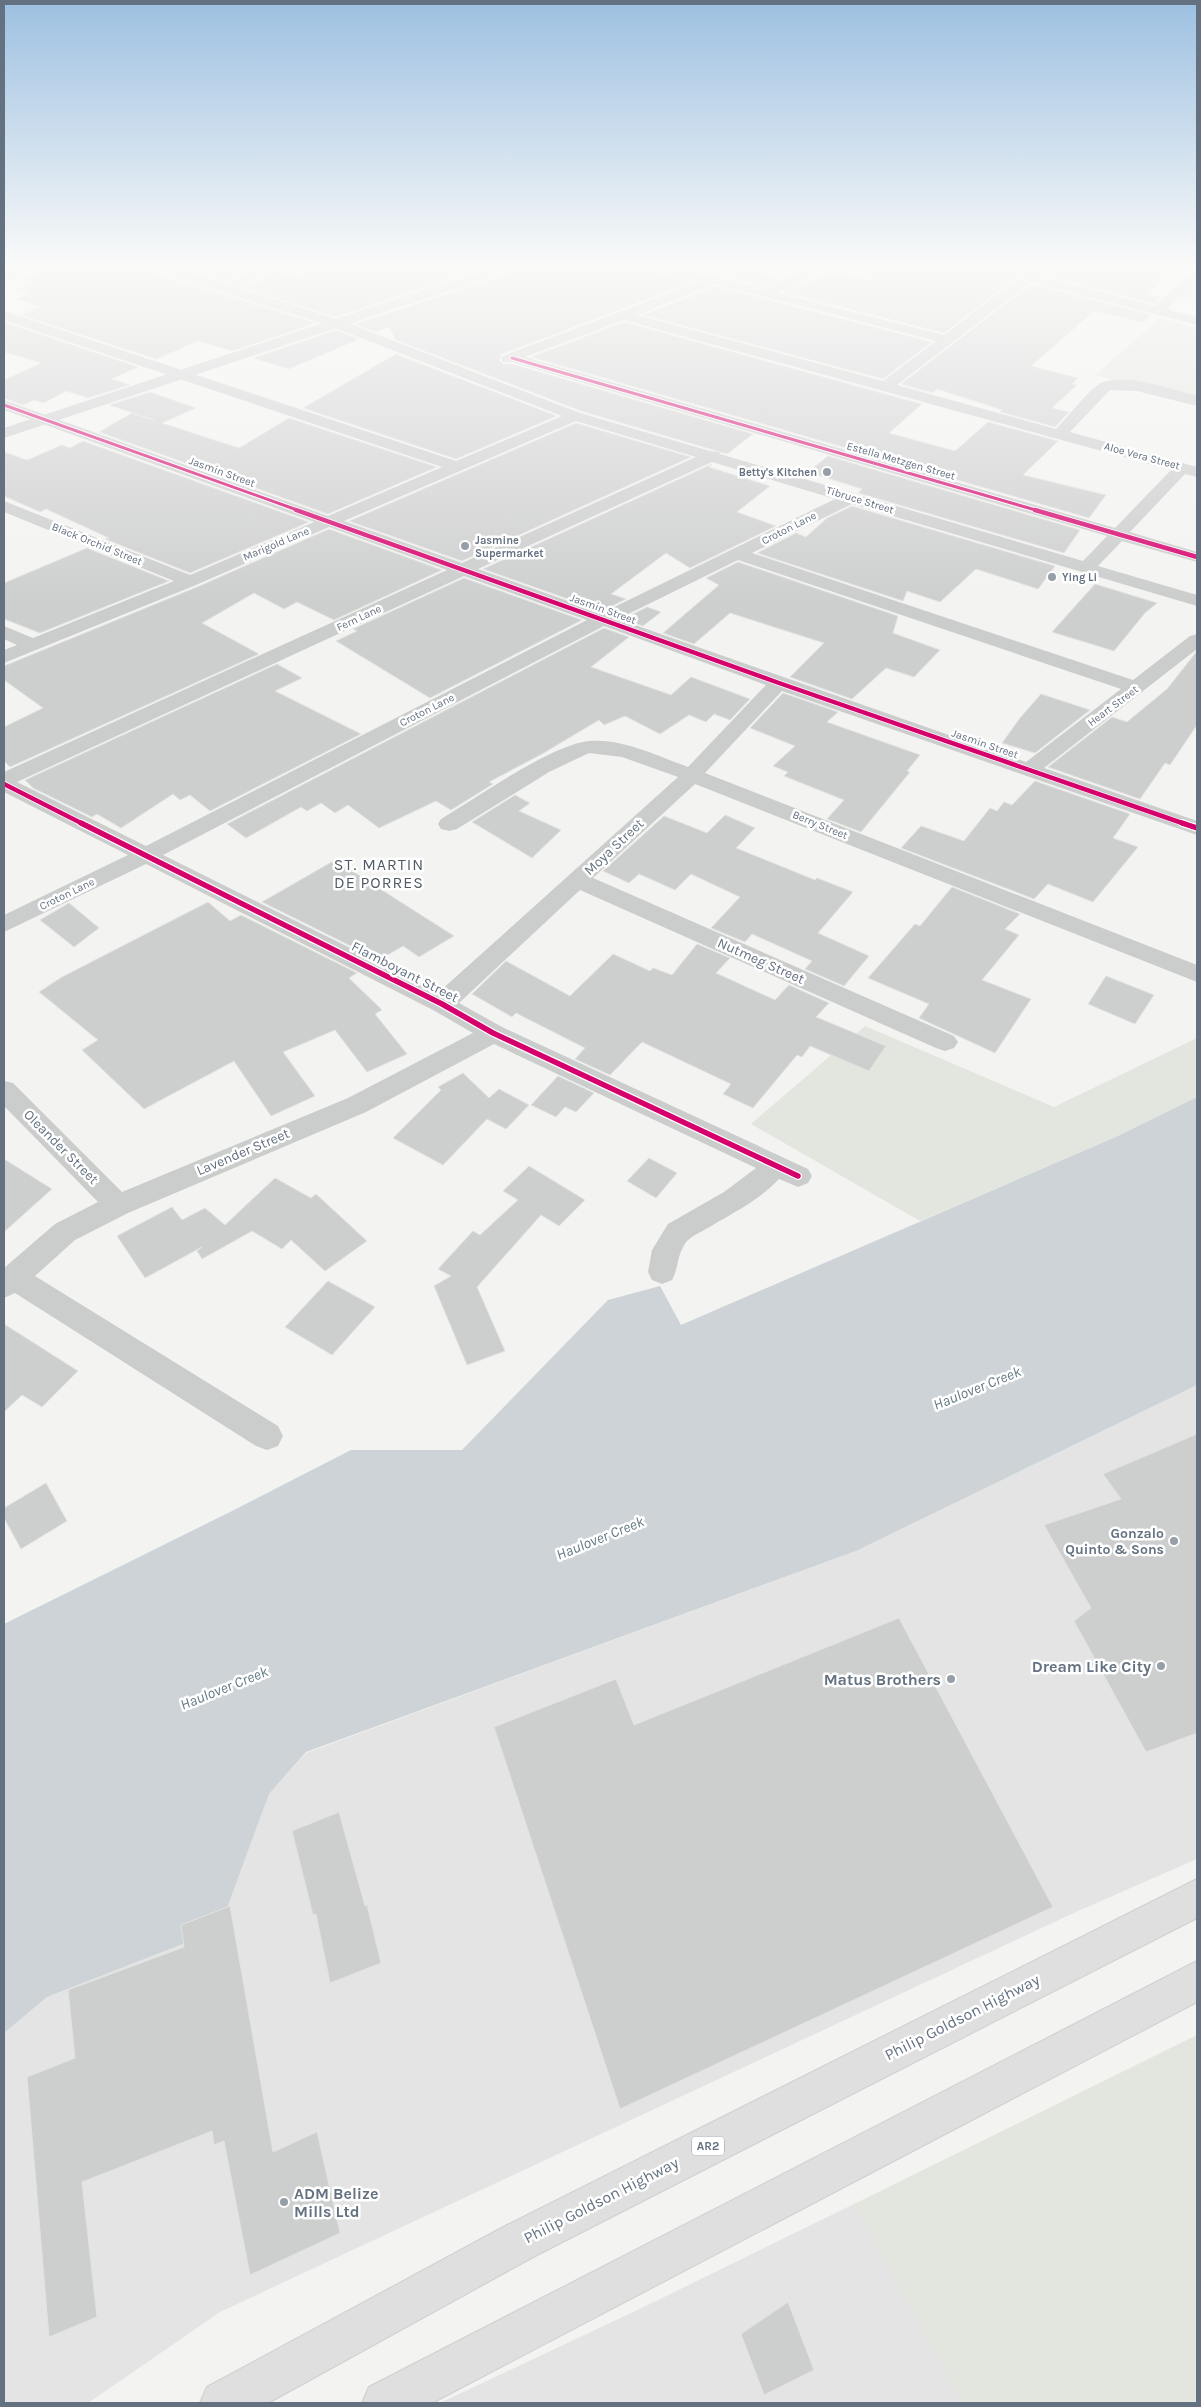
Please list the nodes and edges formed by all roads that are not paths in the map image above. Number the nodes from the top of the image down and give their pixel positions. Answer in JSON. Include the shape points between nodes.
{"nodes":[{"id":1,"x":166,"y":379,"type":"edge"},
{"id":2,"x":199,"y":379,"type":"edge"},
{"id":3,"x":478,"y":379,"type":"edge"},
{"id":4,"x":585,"y":379,"type":"edge"},
{"id":5,"x":857,"y":379,"type":"edge"},
{"id":6,"x":895,"y":379,"type":"edge"},
{"id":7,"x":885,"y":387,"type":"junction"},
{"id":8,"x":1197,"y":401,"type":"edge"},
{"id":9,"x":4,"y":405,"type":"edge"},
{"id":10,"x":575,"y":416,"type":"junction"},
{"id":11,"x":43,"y":419,"type":"junction"},
{"id":12,"x":4,"y":433,"type":"edge"},
{"id":13,"x":1060,"y":434,"type":"junction"},
{"id":14,"x":713,"y":455,"type":"junction"},
{"id":15,"x":458,"y":467,"type":"junction"},
{"id":16,"x":1190,"y":470,"type":"edge"},
{"id":17,"x":852,"y":497,"type":"junction"},
{"id":18,"x":4,"y":506,"type":"edge"},
{"id":19,"x":330,"y":521,"type":"junction"},
{"id":20,"x":1118,"y":535,"type":"junction"},
{"id":21,"x":738,"y":554,"type":"junction"},
{"id":22,"x":1197,"y":557,"type":"edge"},
{"id":23,"x":1086,"y":568,"type":"junction"},
{"id":24,"x":465,"y":570,"type":"junction"},
{"id":25,"x":190,"y":581,"type":"junction"},
{"id":26,"x":1197,"y":601,"type":"edge"},
{"id":27,"x":602,"y":620,"type":"junction"},
{"id":28,"x":4,"y":632,"type":"edge"},
{"id":29,"x":1197,"y":640,"type":"edge"},
{"id":30,"x":32,"y":645,"type":"junction"},
{"id":31,"x":4,"y":657,"type":"edge"},
{"id":32,"x":779,"y":684,"type":"junction"},
{"id":33,"x":1137,"y":688,"type":"junction"},
{"id":34,"x":1028,"y":770,"type":"junction"},
{"id":35,"x":692,"y":775,"type":"junction"},
{"id":36,"x":4,"y":780,"type":"edge"},
{"id":37,"x":4,"y":784,"type":"edge"},
{"id":38,"x":449,"y":824,"type":"dead end"},
{"id":39,"x":1197,"y":828,"type":"edge"},
{"id":40,"x":146,"y":855,"type":"junction"},
{"id":41,"x":578,"y":880,"type":"junction"},
{"id":42,"x":4,"y":924,"type":"edge"},
{"id":43,"x":1197,"y":974,"type":"edge"},
{"id":44,"x":442,"y":1004,"type":"junction"},
{"id":45,"x":494,"y":1034,"type":"junction"},
{"id":46,"x":945,"y":1042,"type":"dead end"},
{"id":47,"x":4,"y":1090,"type":"edge"},
{"id":48,"x":118,"y":1204,"type":"junction"},
{"id":49,"x":662,"y":1272,"type":"dead end"},
{"id":50,"x":9,"y":1282,"type":"edge"},
{"id":51,"x":266,"y":1436,"type":"dead end"},
{"id":52,"x":1197,"y":1898,"type":"edge"},
{"id":53,"x":1197,"y":1981,"type":"edge"},
{"id":54,"x":223,"y":2403,"type":"edge"},
{"id":55,"x":385,"y":2403,"type":"edge"}],
"edges":[{"from":1,"to":11,"type":"street"},
{"from":2,"to":15,"type":"street"},
{"from":3,"to":10,"type":"street","name":"Tibruce Street"},
{"from":4,"to":20,"type":"street","name":"Estella Metzgen Street"},
{"from":5,"to":7,"type":"street","name":"Aloe Vera Street"},
{"from":6,"to":7,"type":"street"},
{"from":7,"to":13,"type":"street","name":"Aloe Vera Street"},
{"from":8,"to":13,"type":"street","via":[[1125,384],[1112,384],[1105,387]]},
{"from":9,"to":11,"type":"street","name":"Jasmin Street"},
{"from":10,"to":14,"type":"street","name":"Tibruce Street"},
{"from":10,"to":15,"type":"street","name":"Marigold Lane"},
{"from":11,"to":12,"type":"street"},
{"from":11,"to":19,"type":"street","name":"Jasmin Street"},
{"from":13,"to":16,"type":"street","name":"Aloe Vera Street"},
{"from":14,"to":17,"type":"street","name":"Tibruce Street"},
{"from":14,"to":24,"type":"street","name":"Fern Lane"},
{"from":15,"to":19,"type":"street","name":"Marigold Lane"},
{"from":16,"to":20,"type":"street"},
{"from":17,"to":21,"type":"street","name":"Croton Lane"},
{"from":17,"to":23,"type":"street","name":"Tibruce Street"},
{"from":18,"to":25,"type":"street","name":"Black Orchid Street"},
{"from":19,"to":24,"type":"street","name":"Jasmin Street"},
{"from":19,"to":25,"type":"street","name":"Marigold Lane"},
{"from":20,"to":22,"type":"street","name":"Estella Metzgen Street"},
{"from":20,"to":23,"type":"street"},
{"from":21,"to":27,"type":"street","name":"Croton Lane"},
{"from":21,"to":33,"type":"street"},
{"from":23,"to":26,"type":"street","name":"Tibruce Street"},
{"from":24,"to":27,"type":"street","name":"Jasmin Street"},
{"from":24,"to":36,"type":"street","name":"Fern Lane"},
{"from":25,"to":30,"type":"street","name":"Marigold Lane"},
{"from":27,"to":32,"type":"street","name":"Jasmin Street"},
{"from":27,"to":40,"type":"street","name":"Croton Lane"},
{"from":28,"to":30,"type":"street"},
{"from":29,"to":33,"type":"street","name":"Heart Street"},
{"from":30,"to":31,"type":"street","name":"Marigold Lane"},
{"from":32,"to":34,"type":"street","name":"Jasmin Street"},
{"from":32,"to":35,"type":"street","name":"Moya Street"},
{"from":33,"to":34,"type":"street","name":"Heart Street"},
{"from":34,"to":39,"type":"street","name":"Jasmin Street"},
{"from":35,"to":38,"type":"street","name":"Berry Street","via":[[615,748],[587,747],[564,756]]},
{"from":35,"to":41,"type":"street","name":"Moya Street"},
{"from":35,"to":43,"type":"street","name":"Berry Street"},
{"from":37,"to":40,"type":"street","name":"Flamboyant Street"},
{"from":40,"to":42,"type":"street","name":"Croton Lane"},
{"from":40,"to":44,"type":"street","name":"Flamboyant Street"},
{"from":41,"to":44,"type":"street","name":"Moya Street"},
{"from":41,"to":46,"type":"street","name":"Nutmeg Street"},
{"from":44,"to":45,"type":"street","name":"Flamboyant Street"},
{"from":45,"to":48,"type":"street","name":"Lavender Street","via":[[357,1105]]},
{"from":45,"to":49,"type":"street","name":"Flamboyant Street","via":[[787,1170],[757,1184],[678,1232],[666,1250]]},
{"from":47,"to":48,"type":"street","name":"Oleander Street"},
{"from":48,"to":50,"type":"street","name":"Lavender Street","via":[[65,1232]]},
{"from":50,"to":51,"type":"street"},
{"from":52,"to":54,"type":"main road","name":"Philip Goldson Highway","number":"AR2","via":[[522,2240]]},
{"from":53,"to":55,"type":"main road"}]}
